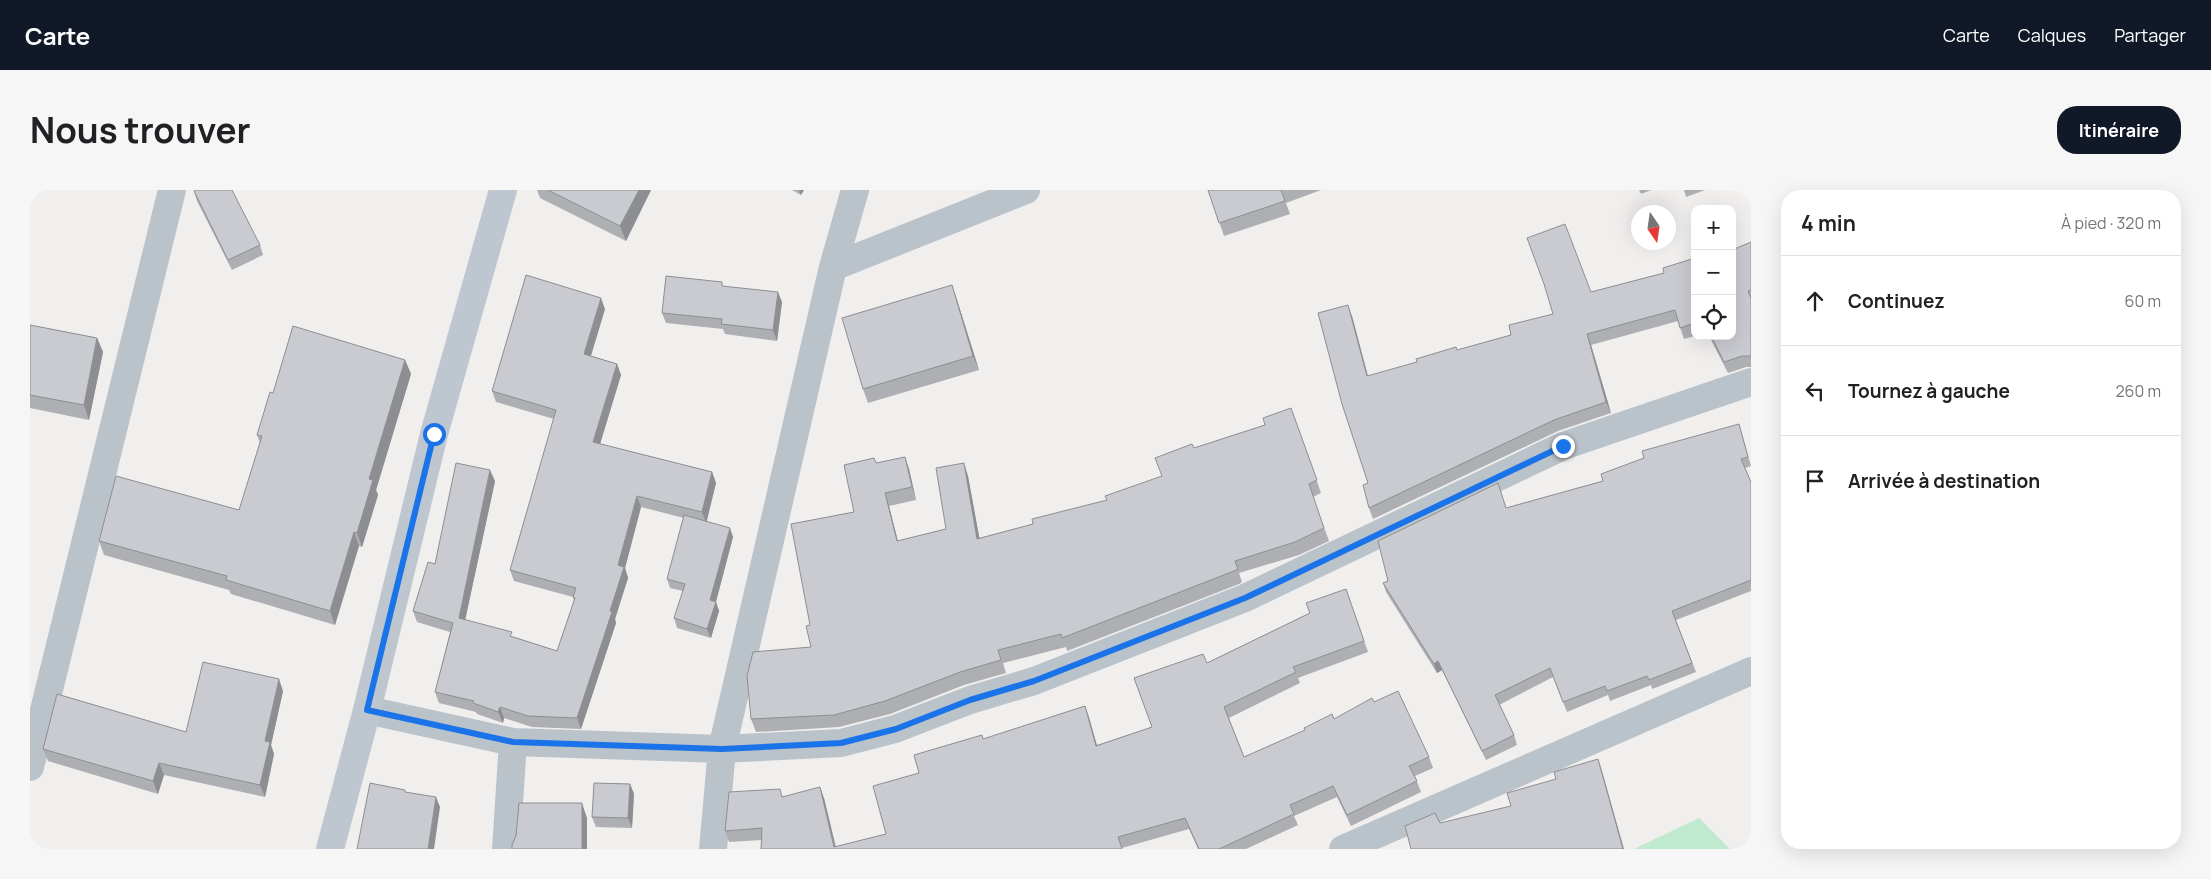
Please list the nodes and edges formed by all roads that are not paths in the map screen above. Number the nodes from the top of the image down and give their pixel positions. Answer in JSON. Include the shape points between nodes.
{"nodes":[{"id":1,"x":172,"y":190,"type":"edge"},
{"id":2,"x":503,"y":190,"type":"edge"},
{"id":3,"x":855,"y":190,"type":"edge"},
{"id":4,"x":1026,"y":190,"type":"edge"},
{"id":5,"x":833,"y":268,"type":"junction"},
{"id":6,"x":1751,"y":382,"type":"edge"},
{"id":7,"x":1751,"y":671,"type":"edge"},
{"id":8,"x":367,"y":710,"type":"junction"},
{"id":9,"x":513,"y":742,"type":"junction"},
{"id":10,"x":722,"y":749,"type":"junction"},
{"id":11,"x":30,"y":767,"type":"edge"},
{"id":12,"x":330,"y":849,"type":"edge"},
{"id":13,"x":506,"y":849,"type":"edge"},
{"id":14,"x":713,"y":849,"type":"edge"},
{"id":15,"x":1343,"y":849,"type":"edge"}],
"edges":[{"from":1,"to":11,"type":"street"},
{"from":2,"to":8,"type":"main road","via":[[434,434]]},
{"from":3,"to":5,"type":"street"},
{"from":4,"to":5,"type":"street"},
{"from":5,"to":10,"type":"street"},
{"from":6,"to":10,"type":"street","via":[[1563,446],[1245,598],[1034,681],[970,700],[896,729],[841,743]]},
{"from":7,"to":15,"type":"street"},
{"from":8,"to":9,"type":"street"},
{"from":8,"to":12,"type":"main road"},
{"from":9,"to":10,"type":"street"},
{"from":9,"to":13,"type":"street"},
{"from":10,"to":14,"type":"street"}]}
